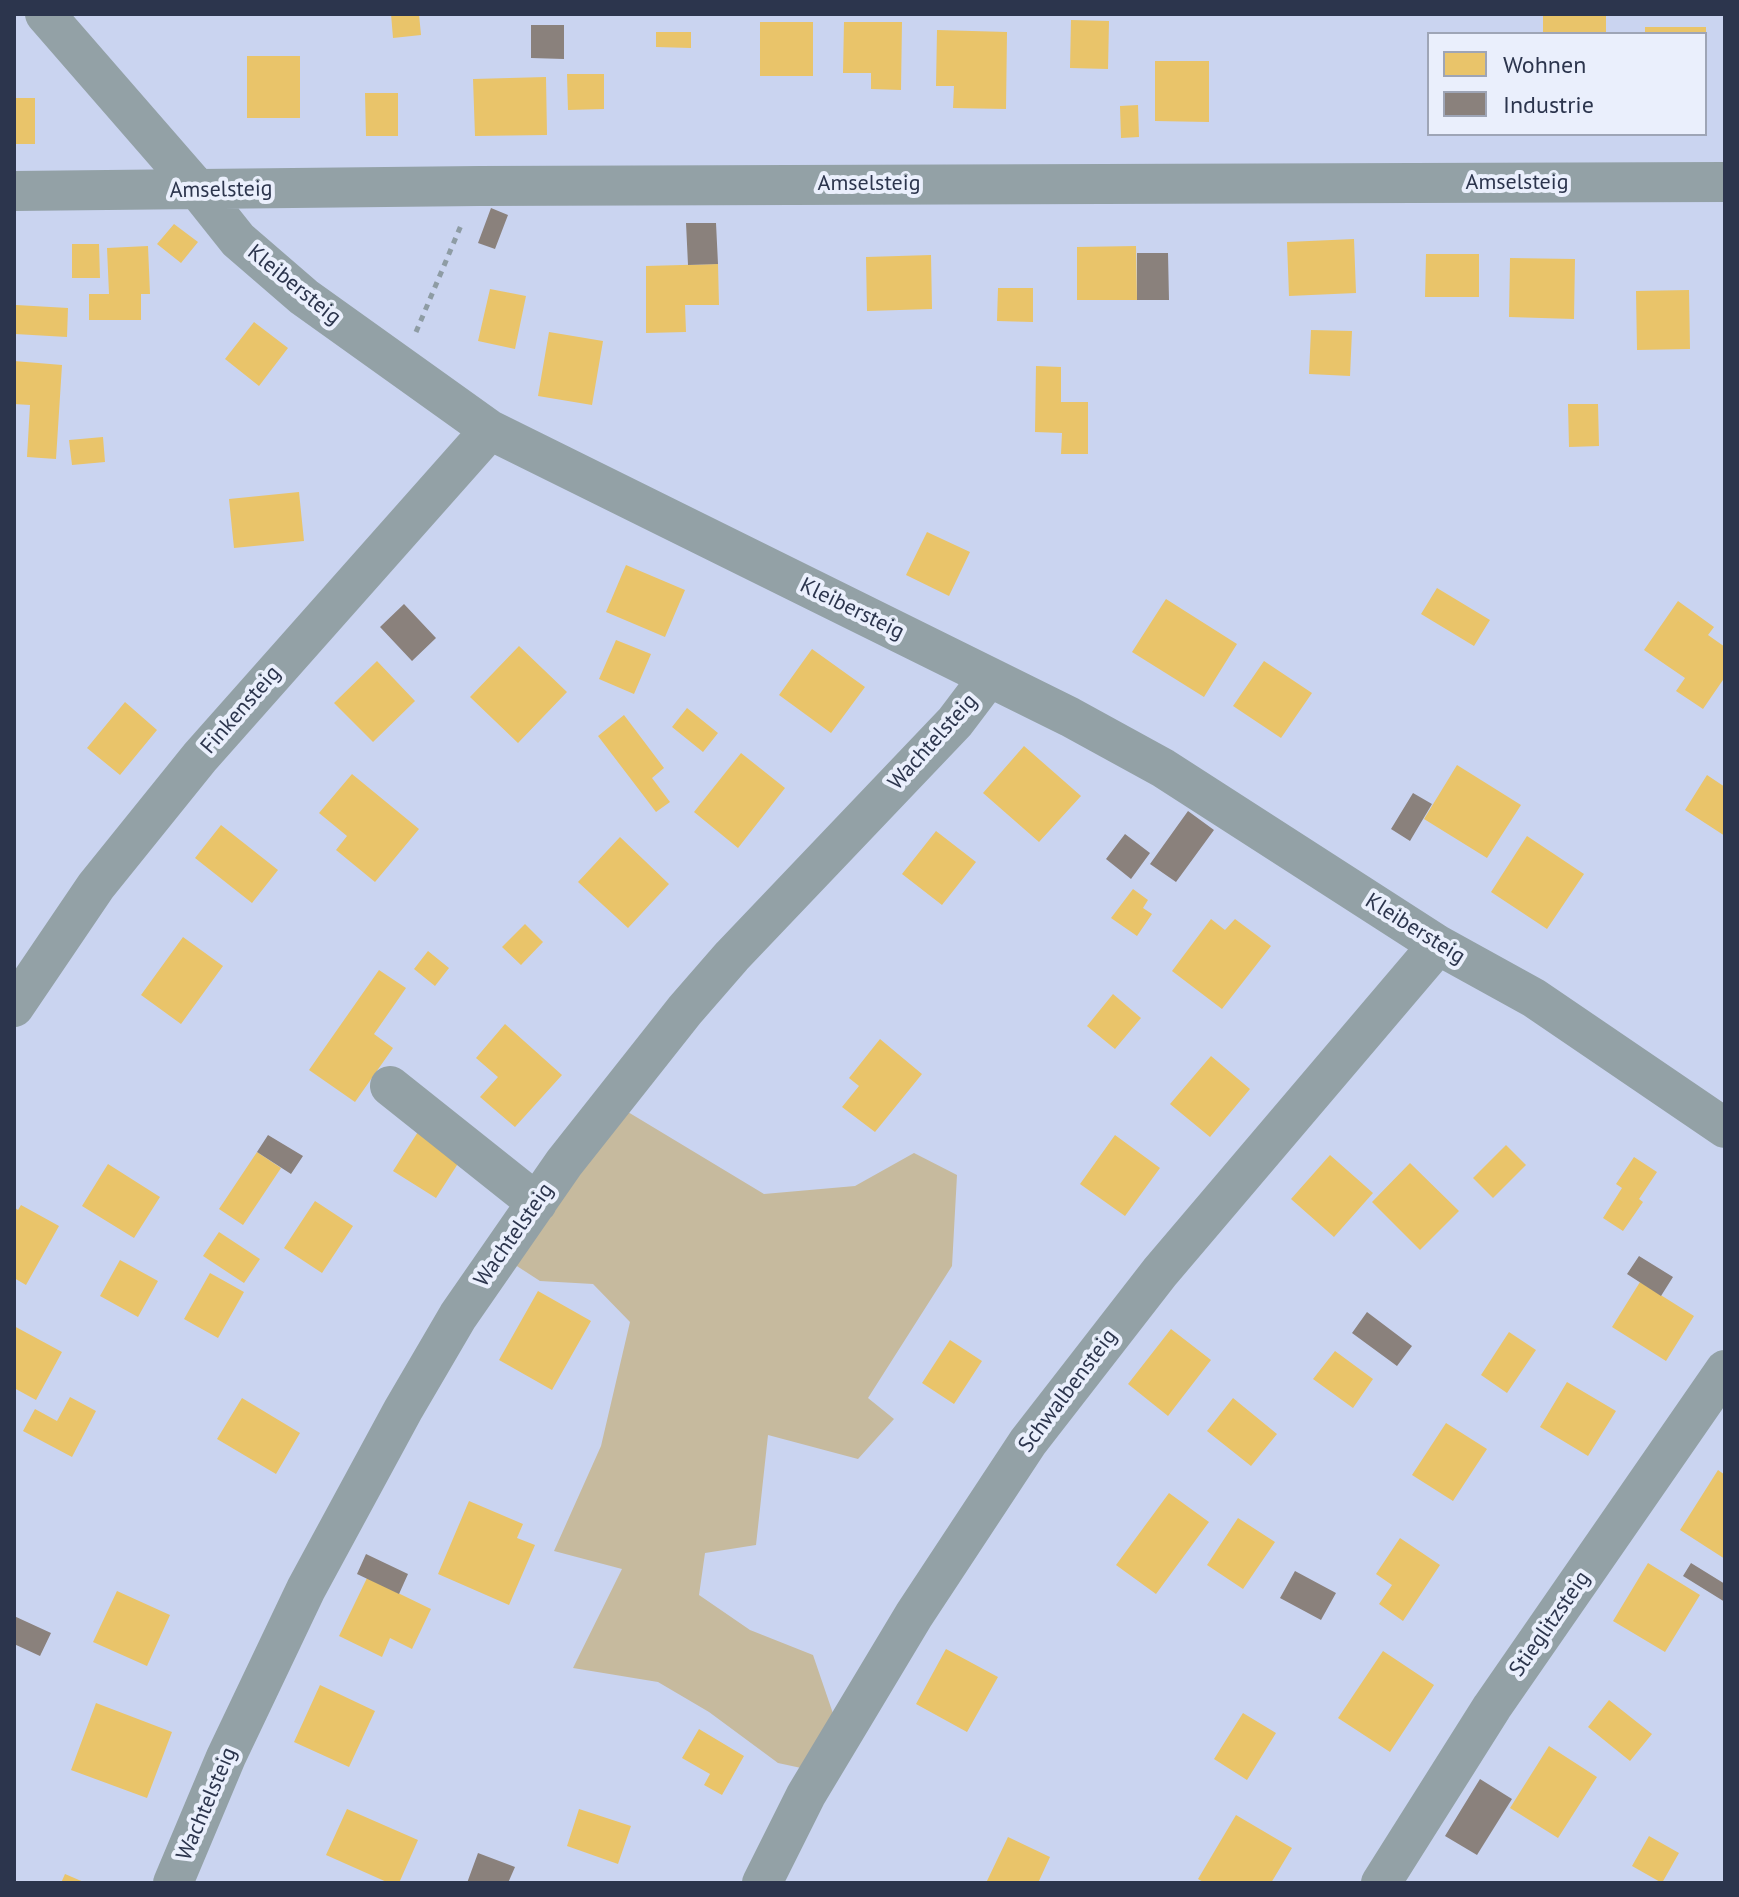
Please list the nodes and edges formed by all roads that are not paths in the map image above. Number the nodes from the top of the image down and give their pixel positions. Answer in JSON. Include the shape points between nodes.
{"nodes":[{"id":1,"x":45,"y":14,"type":"edge"},
{"id":2,"x":1725,"y":182,"type":"edge"},
{"id":3,"x":14,"y":191,"type":"edge"},
{"id":4,"x":199,"y":191,"type":"junction"},
{"id":5,"x":490,"y":430,"type":"junction"},
{"id":6,"x":989,"y":677,"type":"junction"},
{"id":7,"x":1438,"y":945,"type":"junction"},
{"id":8,"x":14,"y":1007,"type":"edge"},
{"id":9,"x":390,"y":1086,"type":"dead end"},
{"id":10,"x":1725,"y":1128,"type":"edge"},
{"id":11,"x":537,"y":1203,"type":"junction"},
{"id":12,"x":1725,"y":1370,"type":"edge"},
{"id":13,"x":173,"y":1883,"type":"edge"},
{"id":14,"x":762,"y":1883,"type":"edge"},
{"id":15,"x":1381,"y":1883,"type":"edge"}],
"edges":[{"from":1,"to":4,"type":"street","name":"Kleibersteig"},
{"from":2,"to":4,"type":"street","name":"Amselsteig"},
{"from":3,"to":4,"type":"street","name":"Amselsteig"},
{"from":4,"to":5,"type":"street","name":"Kleibersteig","via":[[238,240],[304,297]]},
{"from":5,"to":6,"type":"street","name":"Kleibersteig"},
{"from":5,"to":8,"type":"street","name":"Finkensteig","via":[[200,757],[96,886]]},
{"from":6,"to":7,"type":"street","name":"Kleibersteig","via":[[1163,768]]},
{"from":6,"to":11,"type":"street","name":"Wachtelsteig","via":[[955,722],[685,1010]]},
{"from":7,"to":10,"type":"street","name":"Kleibersteig","via":[[1534,998]]},
{"from":7,"to":14,"type":"street","name":"Schwalbensteig","via":[[1160,1272],[1028,1442],[914,1615],[806,1795]]},
{"from":9,"to":11,"type":"street"},
{"from":11,"to":13,"type":"street","name":"Wachtelsteig","via":[[458,1316],[306,1589]]},
{"from":12,"to":15,"type":"street","name":"Stieglitzsteig","via":[[1492,1707]]}]}
